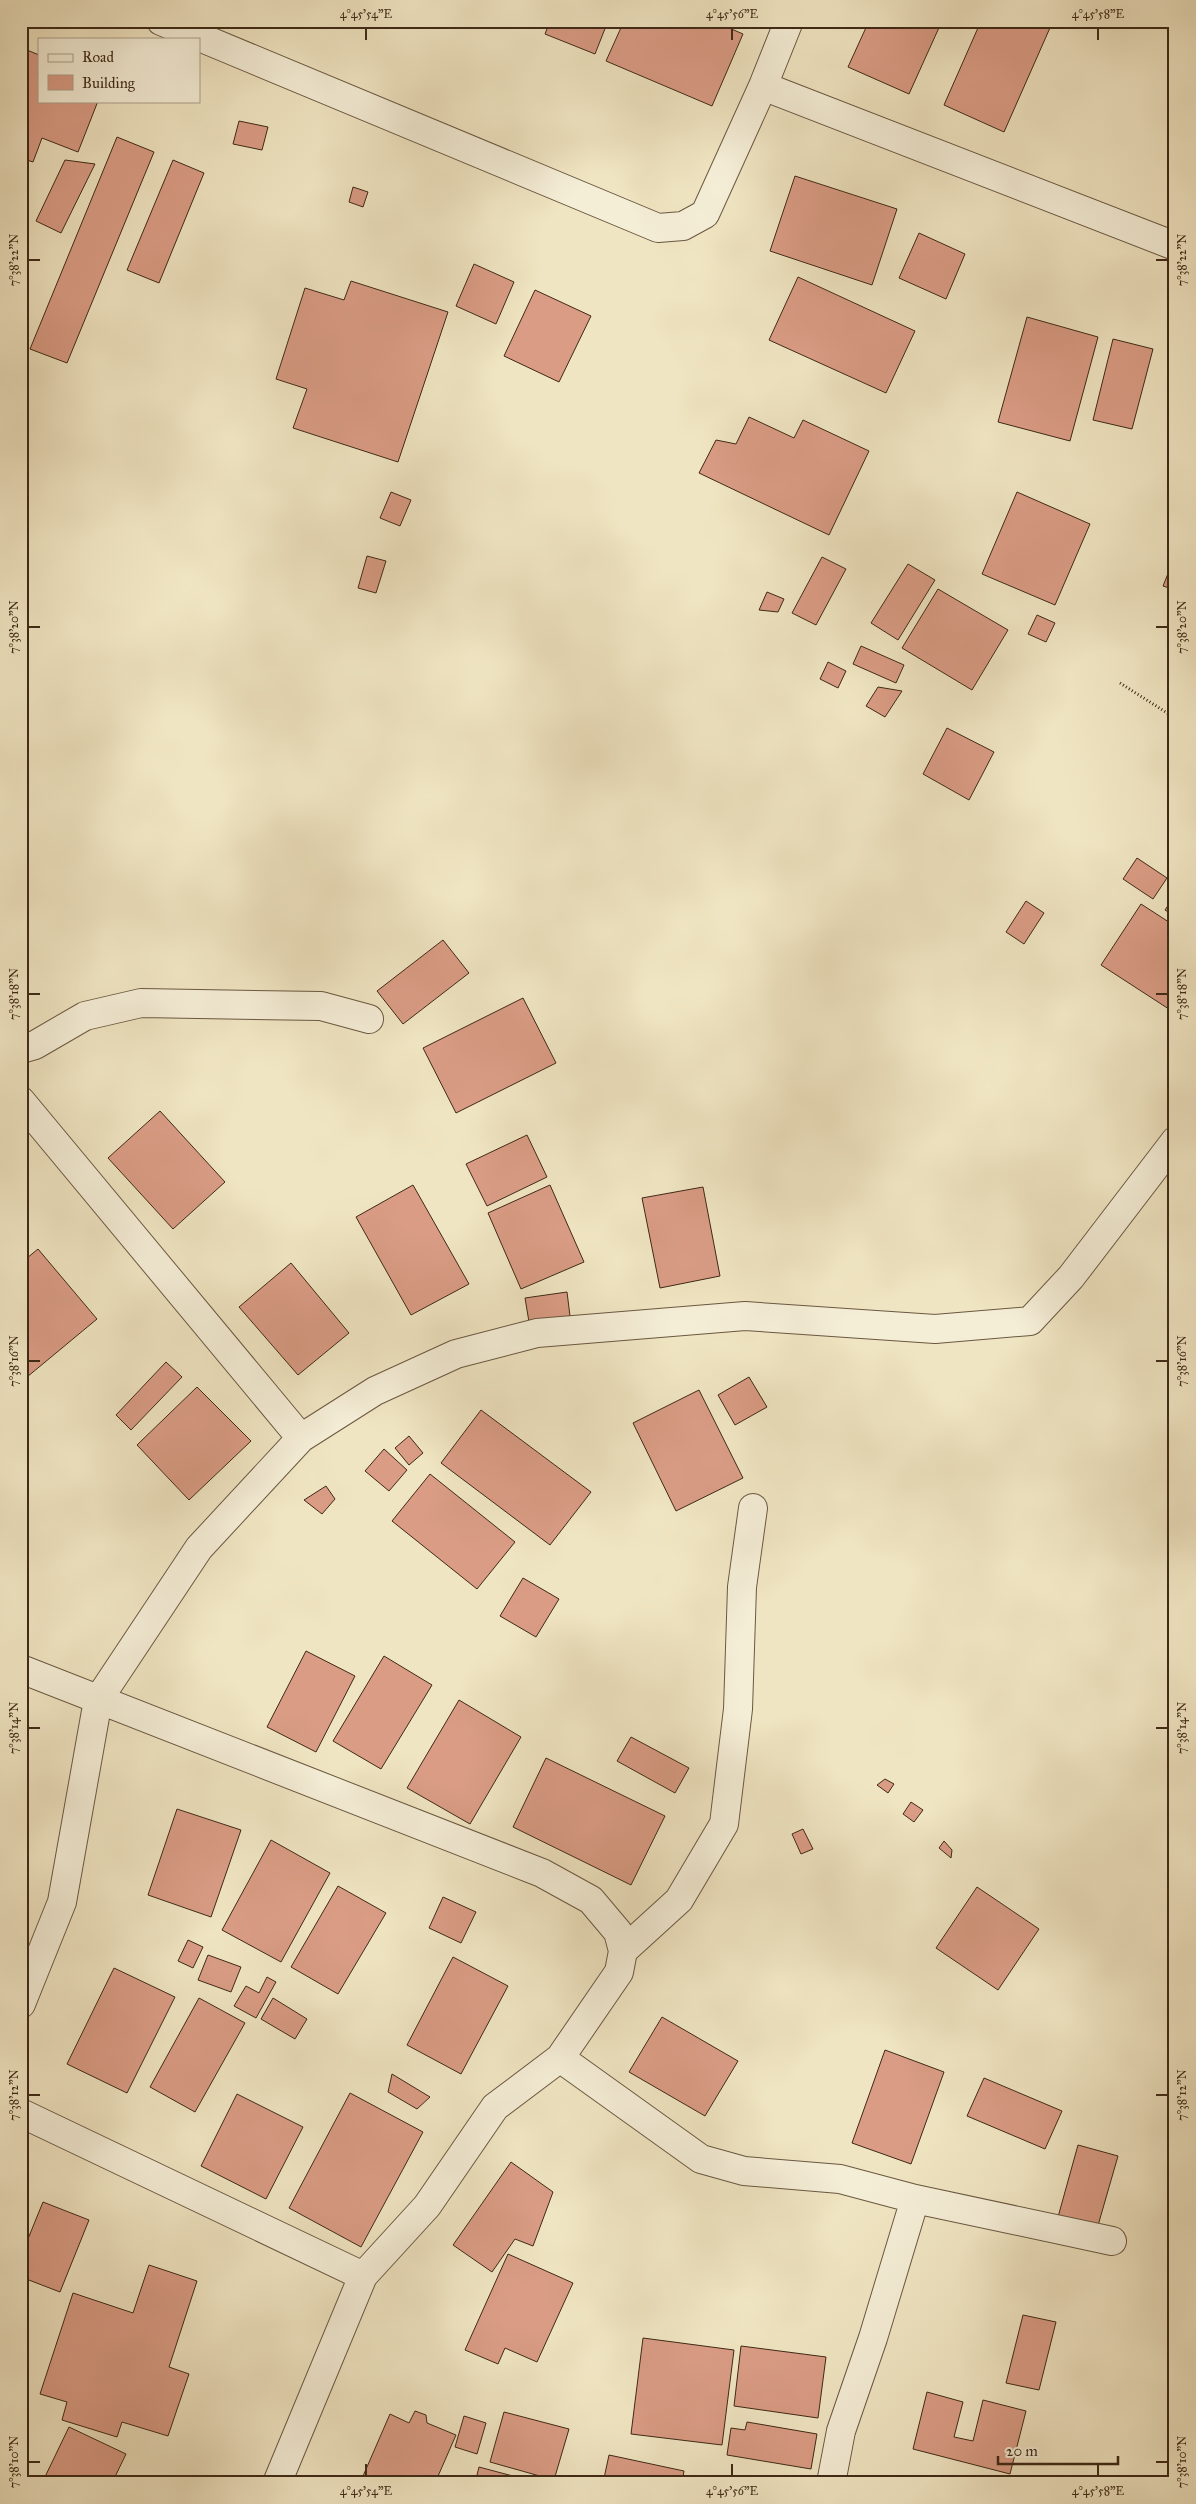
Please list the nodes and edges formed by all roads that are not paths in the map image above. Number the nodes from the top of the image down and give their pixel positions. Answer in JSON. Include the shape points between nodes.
{"nodes":[{"id":1,"x":162,"y":21,"type":"edge"},
{"id":2,"x":789,"y":21,"type":"edge"},
{"id":3,"x":217,"y":32,"type":"edge"},
{"id":4,"x":763,"y":86,"type":"junction"},
{"id":5,"x":1175,"y":246,"type":"edge"},
{"id":6,"x":369,"y":1019,"type":"dead end"},
{"id":7,"x":21,"y":1049,"type":"edge"},
{"id":8,"x":21,"y":1101,"type":"edge"},
{"id":9,"x":1175,"y":1141,"type":"edge"},
{"id":10,"x":301,"y":1438,"type":"junction"},
{"id":11,"x":753,"y":1508,"type":"dead end"},
{"id":12,"x":21,"y":1669,"type":"edge"},
{"id":13,"x":98,"y":1700,"type":"junction"},
{"id":14,"x":623,"y":1951,"type":"junction"},
{"id":15,"x":21,"y":2004,"type":"edge"},
{"id":16,"x":560,"y":2058,"type":"junction"},
{"id":17,"x":21,"y":2113,"type":"edge"},
{"id":18,"x":915,"y":2199,"type":"junction"},
{"id":19,"x":1112,"y":2241,"type":"dead end"},
{"id":20,"x":363,"y":2276,"type":"junction"},
{"id":21,"x":277,"y":2483,"type":"edge"},
{"id":22,"x":831,"y":2483,"type":"edge"}],
"edges":[{"from":1,"to":3,"type":"street"},
{"from":2,"to":4,"type":"street"},
{"from":3,"to":4,"type":"street","via":[[658,228],[683,226],[705,214]]},
{"from":4,"to":5,"type":"street"},
{"from":6,"to":7,"type":"street","via":[[321,1006],[141,1003],[85,1016],[35,1045]]},
{"from":8,"to":10,"type":"street"},
{"from":9,"to":10,"type":"street","via":[[1071,1277],[1030,1321],[934,1329],[745,1316],[537,1332],[456,1354],[375,1391]]},
{"from":10,"to":13,"type":"street","via":[[199,1548]]},
{"from":11,"to":14,"type":"street","via":[[742,1587],[738,1709],[724,1824],[679,1900]]},
{"from":12,"to":13,"type":"street"},
{"from":13,"to":14,"type":"street","via":[[542,1873],[591,1900],[618,1932]]},
{"from":13,"to":15,"type":"street","via":[[62,1902]]},
{"from":14,"to":16,"type":"street","via":[[619,1972]]},
{"from":16,"to":18,"type":"street","via":[[701,2159],[744,2171],[840,2179]]},
{"from":16,"to":20,"type":"street","via":[[495,2107],[426,2206]]},
{"from":17,"to":20,"type":"street"},
{"from":18,"to":19,"type":"street"},
{"from":18,"to":22,"type":"street","via":[[841,2431]]},
{"from":20,"to":21,"type":"street"}]}
